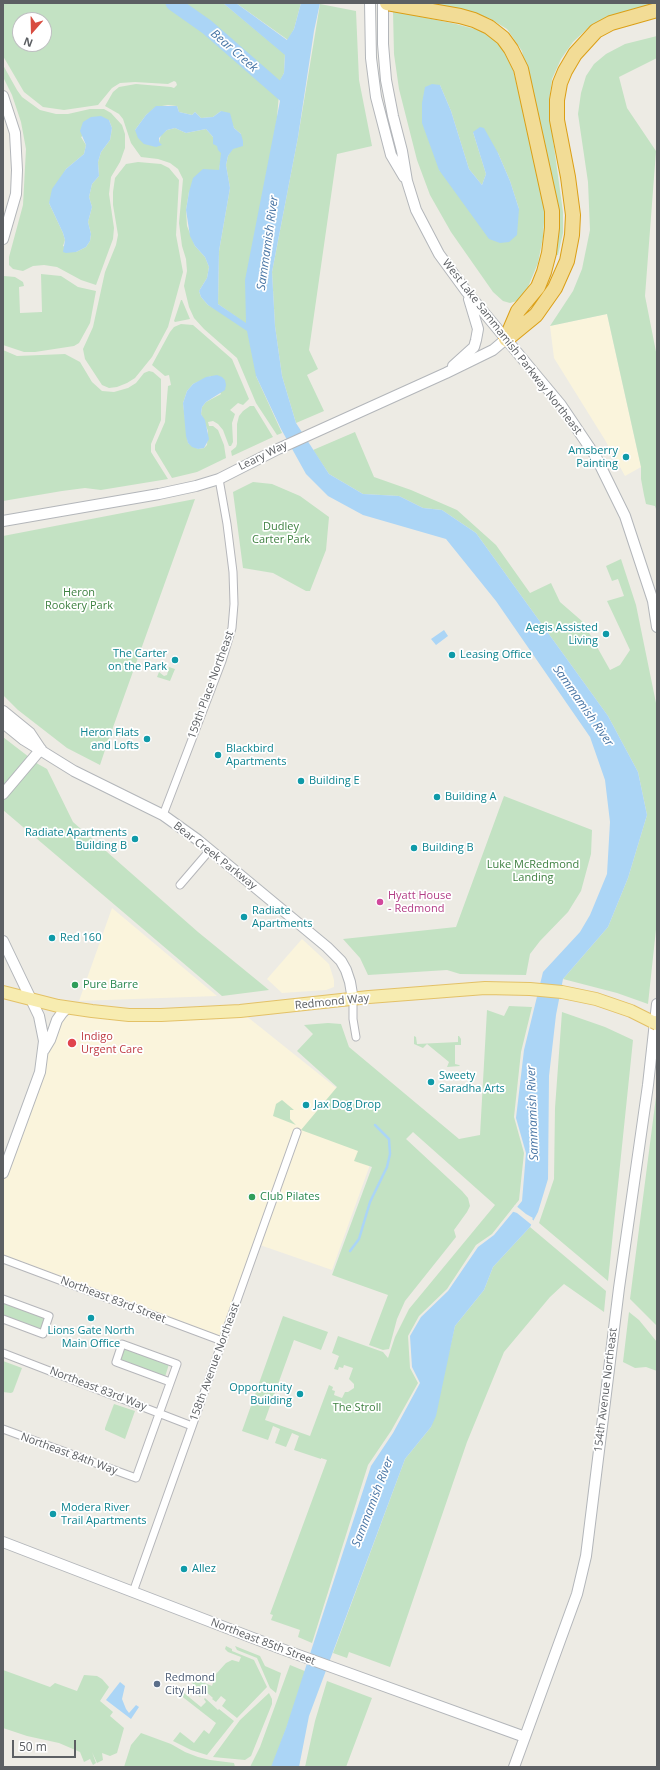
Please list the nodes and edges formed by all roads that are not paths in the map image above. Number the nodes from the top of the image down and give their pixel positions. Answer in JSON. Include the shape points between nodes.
{"nodes":[{"id":1,"x":370,"y":3,"type":"edge"},
{"id":2,"x":383,"y":3,"type":"edge"},
{"id":3,"x":387,"y":3,"type":"edge"},
{"id":4,"x":657,"y":10,"type":"edge"},
{"id":5,"x":3,"y":96,"type":"edge"},
{"id":6,"x":407,"y":181,"type":"junction"},
{"id":7,"x":3,"y":239,"type":"edge"},
{"id":8,"x":466,"y":291,"type":"junction"},
{"id":9,"x":506,"y":339,"type":"junction"},
{"id":10,"x":446,"y":373,"type":"junction"},
{"id":11,"x":219,"y":478,"type":"junction"},
{"id":12,"x":3,"y":521,"type":"edge"},
{"id":13,"x":655,"y":605,"type":"edge"},
{"id":14,"x":657,"y":627,"type":"edge"},
{"id":15,"x":3,"y":711,"type":"edge"},
{"id":16,"x":3,"y":723,"type":"edge"},
{"id":17,"x":41,"y":750,"type":"junction"},
{"id":18,"x":3,"y":794,"type":"edge"},
{"id":19,"x":163,"y":815,"type":"junction"},
{"id":20,"x":210,"y":850,"type":"junction"},
{"id":21,"x":180,"y":885,"type":"dead end"},
{"id":22,"x":3,"y":941,"type":"edge"},
{"id":23,"x":3,"y":992,"type":"edge"},
{"id":24,"x":31,"y":999,"type":"junction"},
{"id":25,"x":353,"y":1000,"type":"junction"},
{"id":26,"x":657,"y":1004,"type":"edge"},
{"id":27,"x":67,"y":1008,"type":"junction"},
{"id":28,"x":657,"y":1024,"type":"edge"},
{"id":29,"x":356,"y":1037,"type":"dead end"},
{"id":30,"x":44,"y":1050,"type":"junction"},
{"id":31,"x":297,"y":1132,"type":"dead end"},
{"id":32,"x":3,"y":1173,"type":"edge"},
{"id":33,"x":3,"y":1259,"type":"edge"},
{"id":34,"x":3,"y":1299,"type":"edge"},
{"id":35,"x":3,"y":1319,"type":"edge"},
{"id":36,"x":222,"y":1341,"type":"junction"},
{"id":37,"x":3,"y":1353,"type":"edge"},
{"id":38,"x":170,"y":1382,"type":"junction"},
{"id":39,"x":159,"y":1413,"type":"junction"},
{"id":40,"x":192,"y":1426,"type":"junction"},
{"id":41,"x":3,"y":1429,"type":"edge"},
{"id":42,"x":3,"y":1542,"type":"edge"},
{"id":43,"x":132,"y":1592,"type":"junction"},
{"id":44,"x":525,"y":1737,"type":"junction"},
{"id":45,"x":514,"y":1767,"type":"edge"}],
"edges":[{"from":1,"to":6,"type":"main road","name":"West Lake Sammamish Parkway Northeast","via":[[371,58],[380,117],[391,155]]},
{"from":2,"to":6,"type":"main road","name":"West Lake Sammamish Parkway Northeast","via":[[386,80]]},
{"from":3,"to":9,"type":"highway","via":[[474,20],[489,27],[503,38],[521,69],[552,211],[552,228],[549,253],[538,287],[518,311]]},
{"from":4,"to":9,"type":"highway","via":[[611,23],[596,31],[575,54],[565,71],[557,100],[557,120],[573,216],[567,261],[555,288],[536,314]]},
{"from":5,"to":7,"type":"main road","via":[[15,133],[17,170],[16,194]]},
{"from":6,"to":8,"type":"main road","name":"West Lake Sammamish Parkway Northeast","via":[[416,210],[439,254]]},
{"from":8,"to":9,"type":"main road","name":"West Lake Sammamish Parkway Northeast"},
{"from":8,"to":10,"type":"main road","via":[[478,329],[476,340],[474,347]]},
{"from":9,"to":10,"type":"main road","name":"Leary Way","via":[[493,350]]},
{"from":9,"to":13,"type":"main road","name":"West Lake Sammamish Parkway Northeast","via":[[569,417],[596,457],[624,516]]},
{"from":10,"to":11,"type":"main road","name":"Leary Way"},
{"from":11,"to":12,"type":"main road","name":"Leary Way","via":[[159,494]]},
{"from":11,"to":19,"type":"street","name":"159th Place Northeast","via":[[233,572],[232,628],[222,661]]},
{"from":13,"to":14,"type":"main road"},
{"from":15,"to":17,"type":"main road","name":"Bear Creek Parkway","via":[[30,734]]},
{"from":16,"to":17,"type":"main road","name":"Bear Creek Parkway"},
{"from":17,"to":18,"type":"main road"},
{"from":17,"to":19,"type":"main road","name":"Bear Creek Parkway","via":[[74,771]]},
{"from":19,"to":20,"type":"main road","name":"Bear Creek Parkway"},
{"from":20,"to":21,"type":"street"},
{"from":20,"to":25,"type":"main road","name":"Bear Creek Parkway","via":[[327,946],[346,970]]},
{"from":22,"to":24,"type":"main road"},
{"from":23,"to":24,"type":"main road","name":"Redmond Way"},
{"from":24,"to":27,"type":"main road","name":"Redmond Way"},
{"from":24,"to":30,"type":"main road","via":[[42,1028]]},
{"from":25,"to":27,"type":"main road","name":"Redmond Way","via":[[240,1011],[160,1015],[129,1015]]},
{"from":25,"to":28,"type":"main road","name":"Redmond Way","via":[[485,988],[530,989],[596,1000],[631,1011]]},
{"from":25,"to":29,"type":"street"},
{"from":26,"to":44,"type":"main road","name":"154th Avenue Northeast","via":[[586,1556],[577,1594]]},
{"from":27,"to":30,"type":"main road","via":[[57,1020]]},
{"from":30,"to":32,"type":"main road","via":[[40,1072]]},
{"from":31,"to":36,"type":"street","name":"158th Avenue Northeast"},
{"from":33,"to":36,"type":"street","name":"Northeast 83rd Street"},
{"from":34,"to":35,"type":"street","via":[[49,1316],[43,1334]]},
{"from":36,"to":40,"type":"street","name":"158th Avenue Northeast"},
{"from":37,"to":39,"type":"street","name":"Northeast 83rd Way"},
{"from":38,"to":38,"type":"street","via":[[177,1364],[122,1344],[116,1362]]},
{"from":38,"to":39,"type":"street"},
{"from":39,"to":40,"type":"street","name":"Northeast 83rd Way"},
{"from":39,"to":41,"type":"street","name":"Northeast 84th Way","via":[[136,1478]]},
{"from":40,"to":43,"type":"street","name":"158th Avenue Northeast"},
{"from":42,"to":43,"type":"main road","name":"Northeast 85th Street"},
{"from":43,"to":44,"type":"main road","name":"Northeast 85th Street"},
{"from":44,"to":45,"type":"main road","name":"154th Avenue Northeast"}]}
